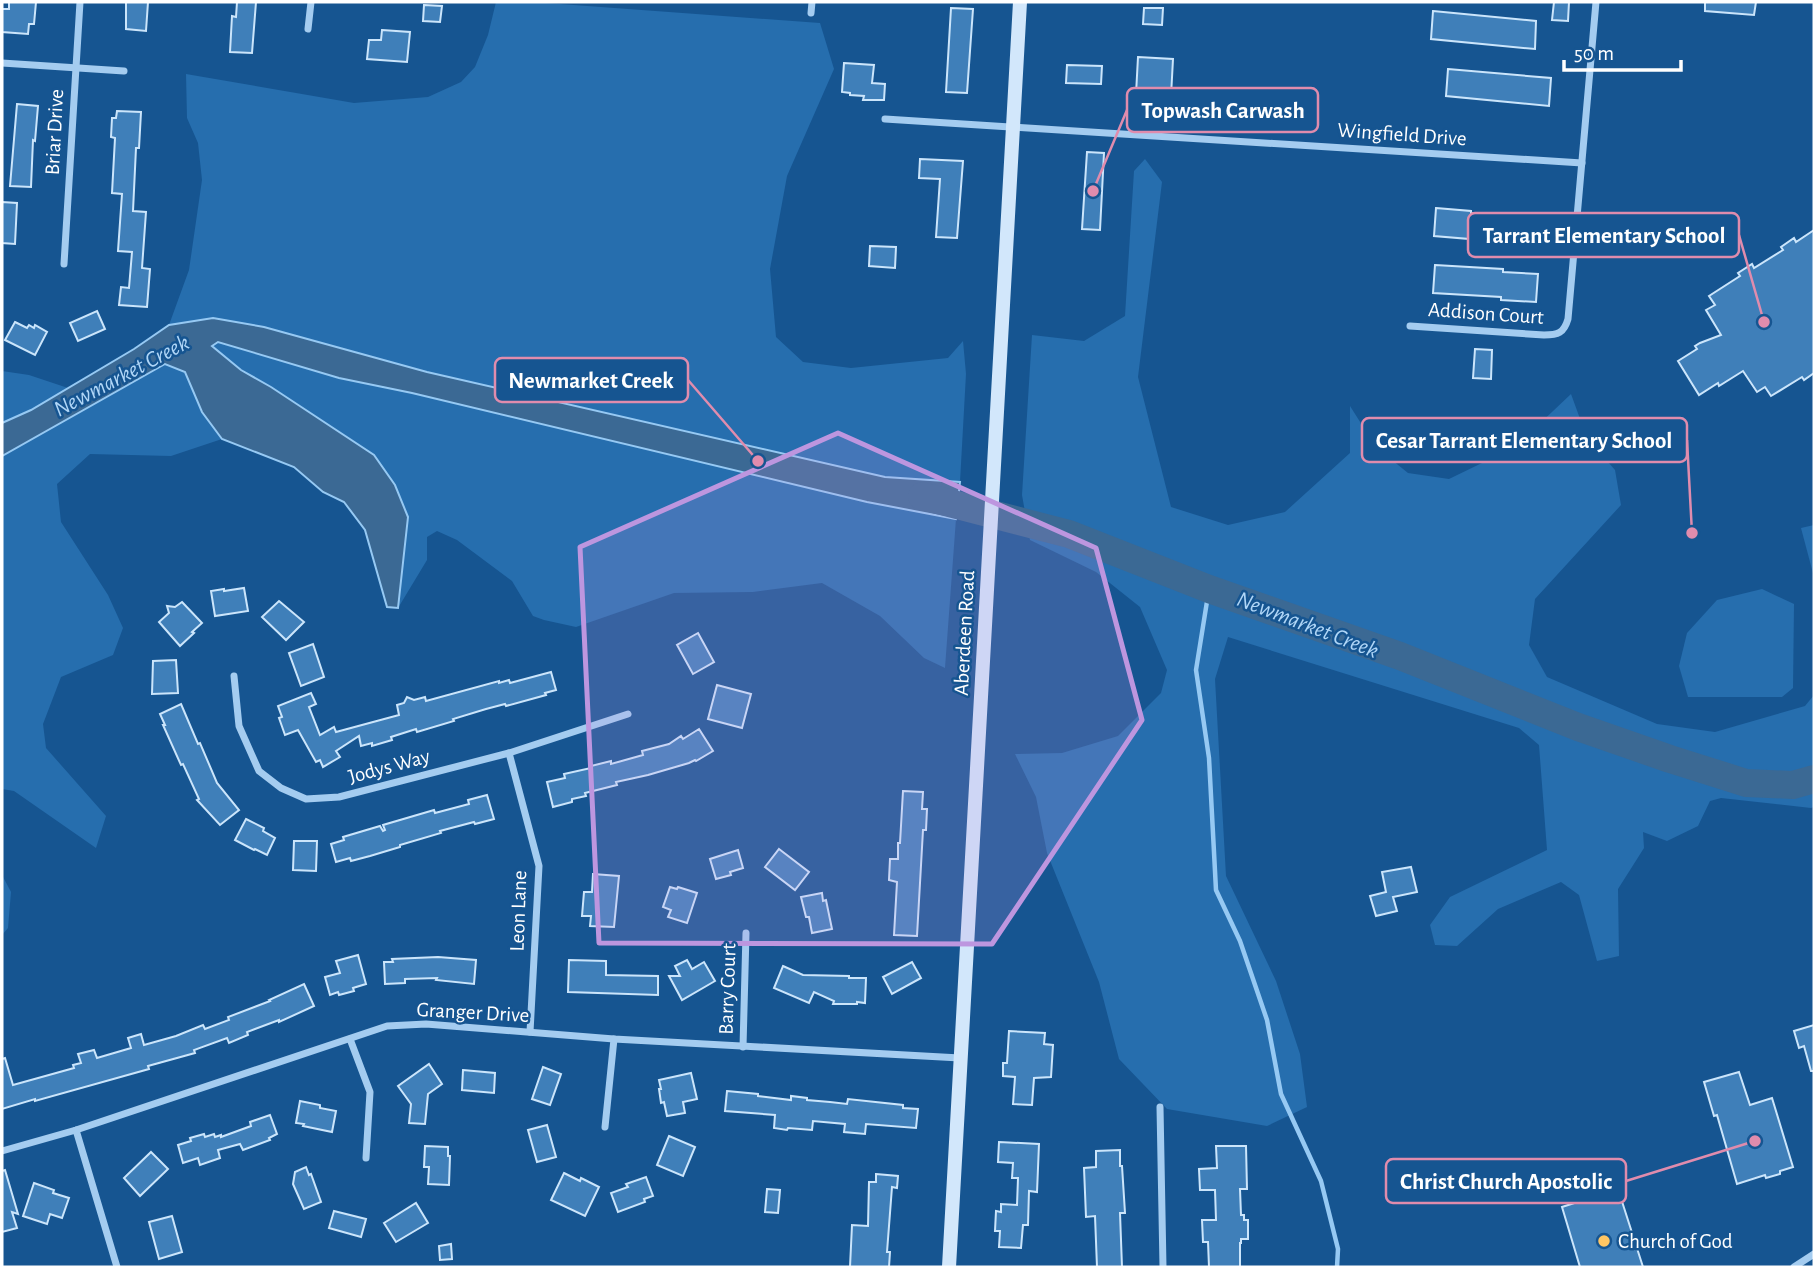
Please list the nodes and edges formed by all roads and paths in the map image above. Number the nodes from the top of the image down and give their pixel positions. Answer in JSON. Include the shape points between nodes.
{"nodes":[{"id":1,"x":80,"y":2,"type":"edge"},
{"id":2,"x":311,"y":2,"type":"edge"},
{"id":3,"x":812,"y":2,"type":"edge"},
{"id":4,"x":1020,"y":2,"type":"edge"},
{"id":5,"x":1596,"y":2,"type":"edge"},
{"id":6,"x":811,"y":12,"type":"dead end"},
{"id":7,"x":308,"y":29,"type":"dead end"},
{"id":8,"x":2,"y":63,"type":"edge"},
{"id":9,"x":75,"y":68,"type":"junction"},
{"id":10,"x":124,"y":71,"type":"dead end"},
{"id":11,"x":885,"y":119,"type":"dead end"},
{"id":12,"x":1014,"y":127,"type":"junction"},
{"id":13,"x":1582,"y":163,"type":"junction"},
{"id":14,"x":64,"y":264,"type":"dead end"},
{"id":15,"x":1410,"y":326,"type":"dead end"},
{"id":16,"x":234,"y":676,"type":"dead end"},
{"id":17,"x":628,"y":714,"type":"dead end"},
{"id":18,"x":509,"y":753,"type":"junction"},
{"id":19,"x":746,"y":933,"type":"dead end"},
{"id":20,"x":530,"y":1032,"type":"junction"},
{"id":21,"x":351,"y":1039,"type":"junction"},
{"id":22,"x":614,"y":1039,"type":"junction"},
{"id":23,"x":743,"y":1047,"type":"junction"},
{"id":24,"x":961,"y":1058,"type":"junction"},
{"id":25,"x":1160,"y":1107,"type":"dead end"},
{"id":26,"x":605,"y":1127,"type":"dead end"},
{"id":27,"x":76,"y":1130,"type":"junction"},
{"id":28,"x":2,"y":1151,"type":"edge"},
{"id":29,"x":366,"y":1158,"type":"dead end"},
{"id":30,"x":1814,"y":1254,"type":"edge"},
{"id":31,"x":117,"y":1267,"type":"edge"},
{"id":32,"x":949,"y":1267,"type":"edge"},
{"id":33,"x":1163,"y":1267,"type":"edge"},
{"id":34,"x":1794,"y":1267,"type":"edge"}],
"edges":[{"from":1,"to":9,"type":"street","name":"Briar Drive"},
{"from":2,"to":7,"type":"street"},
{"from":3,"to":6,"type":"street"},
{"from":4,"to":12,"type":"main road","name":"Aberdeen Road"},
{"from":5,"to":13,"type":"street","name":"Addison Court"},
{"from":8,"to":9,"type":"street"},
{"from":9,"to":10,"type":"street"},
{"from":9,"to":14,"type":"street","name":"Briar Drive"},
{"from":11,"to":12,"type":"street","name":"Wingfield Drive"},
{"from":12,"to":13,"type":"street","name":"Wingfield Drive"},
{"from":12,"to":24,"type":"main road","name":"Aberdeen Road"},
{"from":13,"to":15,"type":"street","name":"Addison Court","via":[[1568,319],[1562,332],[1544,335]]},
{"from":16,"to":18,"type":"street","name":"Jodys Way","via":[[239,726],[259,771],[306,799],[339,797]]},
{"from":17,"to":18,"type":"street","name":"Jodys Way"},
{"from":18,"to":20,"type":"street","name":"Leon Lane","via":[[539,866]]},
{"from":19,"to":23,"type":"street","name":"Barry Court"},
{"from":20,"to":21,"type":"street","name":"Granger Drive","via":[[426,1024],[387,1026]]},
{"from":20,"to":22,"type":"street","name":"Granger Drive"},
{"from":21,"to":27,"type":"street","name":"Granger Drive"},
{"from":21,"to":29,"type":"street","via":[[370,1092]]},
{"from":22,"to":23,"type":"street","name":"Granger Drive"},
{"from":22,"to":26,"type":"street"},
{"from":23,"to":24,"type":"street","name":"Granger Drive"},
{"from":24,"to":32,"type":"main road","name":"Aberdeen Road"},
{"from":25,"to":33,"type":"street"},
{"from":27,"to":28,"type":"street","name":"Granger Drive"},
{"from":27,"to":31,"type":"street"},
{"from":30,"to":34,"type":"street"}]}
